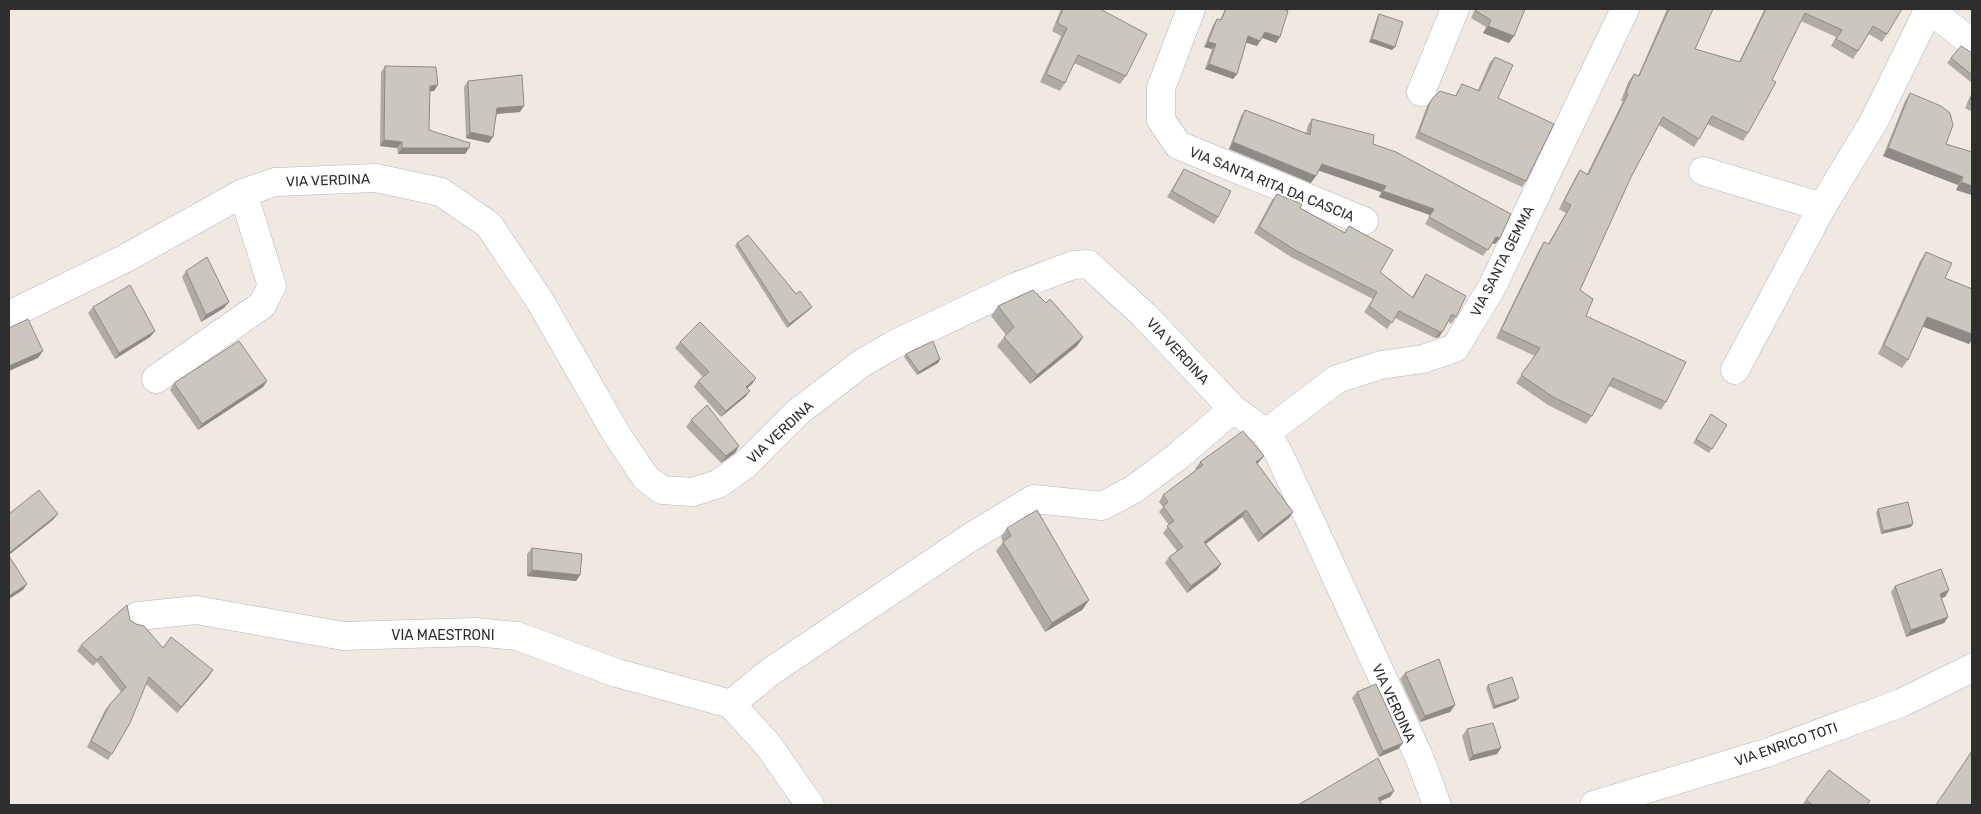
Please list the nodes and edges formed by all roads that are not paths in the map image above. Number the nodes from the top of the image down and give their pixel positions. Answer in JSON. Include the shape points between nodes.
{"nodes":[{"id":1,"x":1191,"y":9,"type":"edge"},
{"id":2,"x":1455,"y":9,"type":"edge"},
{"id":3,"x":1625,"y":9,"type":"edge"},
{"id":4,"x":1929,"y":9,"type":"edge"},
{"id":5,"x":1970,"y":37,"type":"edge"},
{"id":6,"x":1421,"y":92,"type":"dead end"},
{"id":7,"x":1703,"y":171,"type":"dead end"},
{"id":8,"x":244,"y":193,"type":"junction"},
{"id":9,"x":1822,"y":207,"type":"junction"},
{"id":10,"x":1364,"y":221,"type":"dead end"},
{"id":11,"x":9,"y":315,"type":"edge"},
{"id":12,"x":1735,"y":370,"type":"dead end"},
{"id":13,"x":156,"y":379,"type":"dead end"},
{"id":14,"x":1233,"y":410,"type":"junction"},
{"id":15,"x":1266,"y":433,"type":"junction"},
{"id":16,"x":138,"y":616,"type":"dead end"},
{"id":17,"x":1972,"y":668,"type":"edge"},
{"id":18,"x":732,"y":704,"type":"junction"},
{"id":19,"x":810,"y":805,"type":"edge"},
{"id":20,"x":1437,"y":805,"type":"edge"},
{"id":21,"x":1594,"y":805,"type":"edge"}],
"edges":[{"from":1,"to":10,"type":"street","name":"VIA SANTA RITA DA CASCIA","via":[[1161,88],[1161,120],[1178,145]]},
{"from":2,"to":6,"type":"street"},
{"from":3,"to":15,"type":"street","name":"VIA SANTA GEMMA","via":[[1492,287],[1455,348],[1423,359],[1381,365],[1337,379]]},
{"from":4,"to":5,"type":"street"},
{"from":4,"to":9,"type":"street","via":[[1873,123]]},
{"from":7,"to":9,"type":"street"},
{"from":8,"to":11,"type":"street","name":"VIA VERDINA","via":[[126,258]]},
{"from":8,"to":13,"type":"street","via":[[272,286],[262,305]]},
{"from":8,"to":14,"type":"street","name":"VIA VERDINA","via":[[275,182],[376,178],[441,192],[489,226],[540,301],[617,436],[646,478],[662,490],[693,492],[718,484],[746,464],[798,412],[862,364],[893,345],[1015,287],[1073,265],[1088,264],[1144,314]]},
{"from":9,"to":12,"type":"street"},
{"from":14,"to":15,"type":"street","name":"VIA VERDINA"},
{"from":14,"to":18,"type":"street","via":[[1177,457],[1102,506],[1034,499],[971,536],[770,672]]},
{"from":15,"to":20,"type":"street","name":"VIA VERDINA","via":[[1278,452],[1408,732]]},
{"from":16,"to":18,"type":"street","name":"VIA MAESTRONI","via":[[196,610],[343,636],[475,632],[517,636],[617,673]]},
{"from":17,"to":21,"type":"street","name":"VIA ENRICO TOTI","via":[[1901,703],[1766,753]]},
{"from":18,"to":19,"type":"street","via":[[768,745]]}]}
